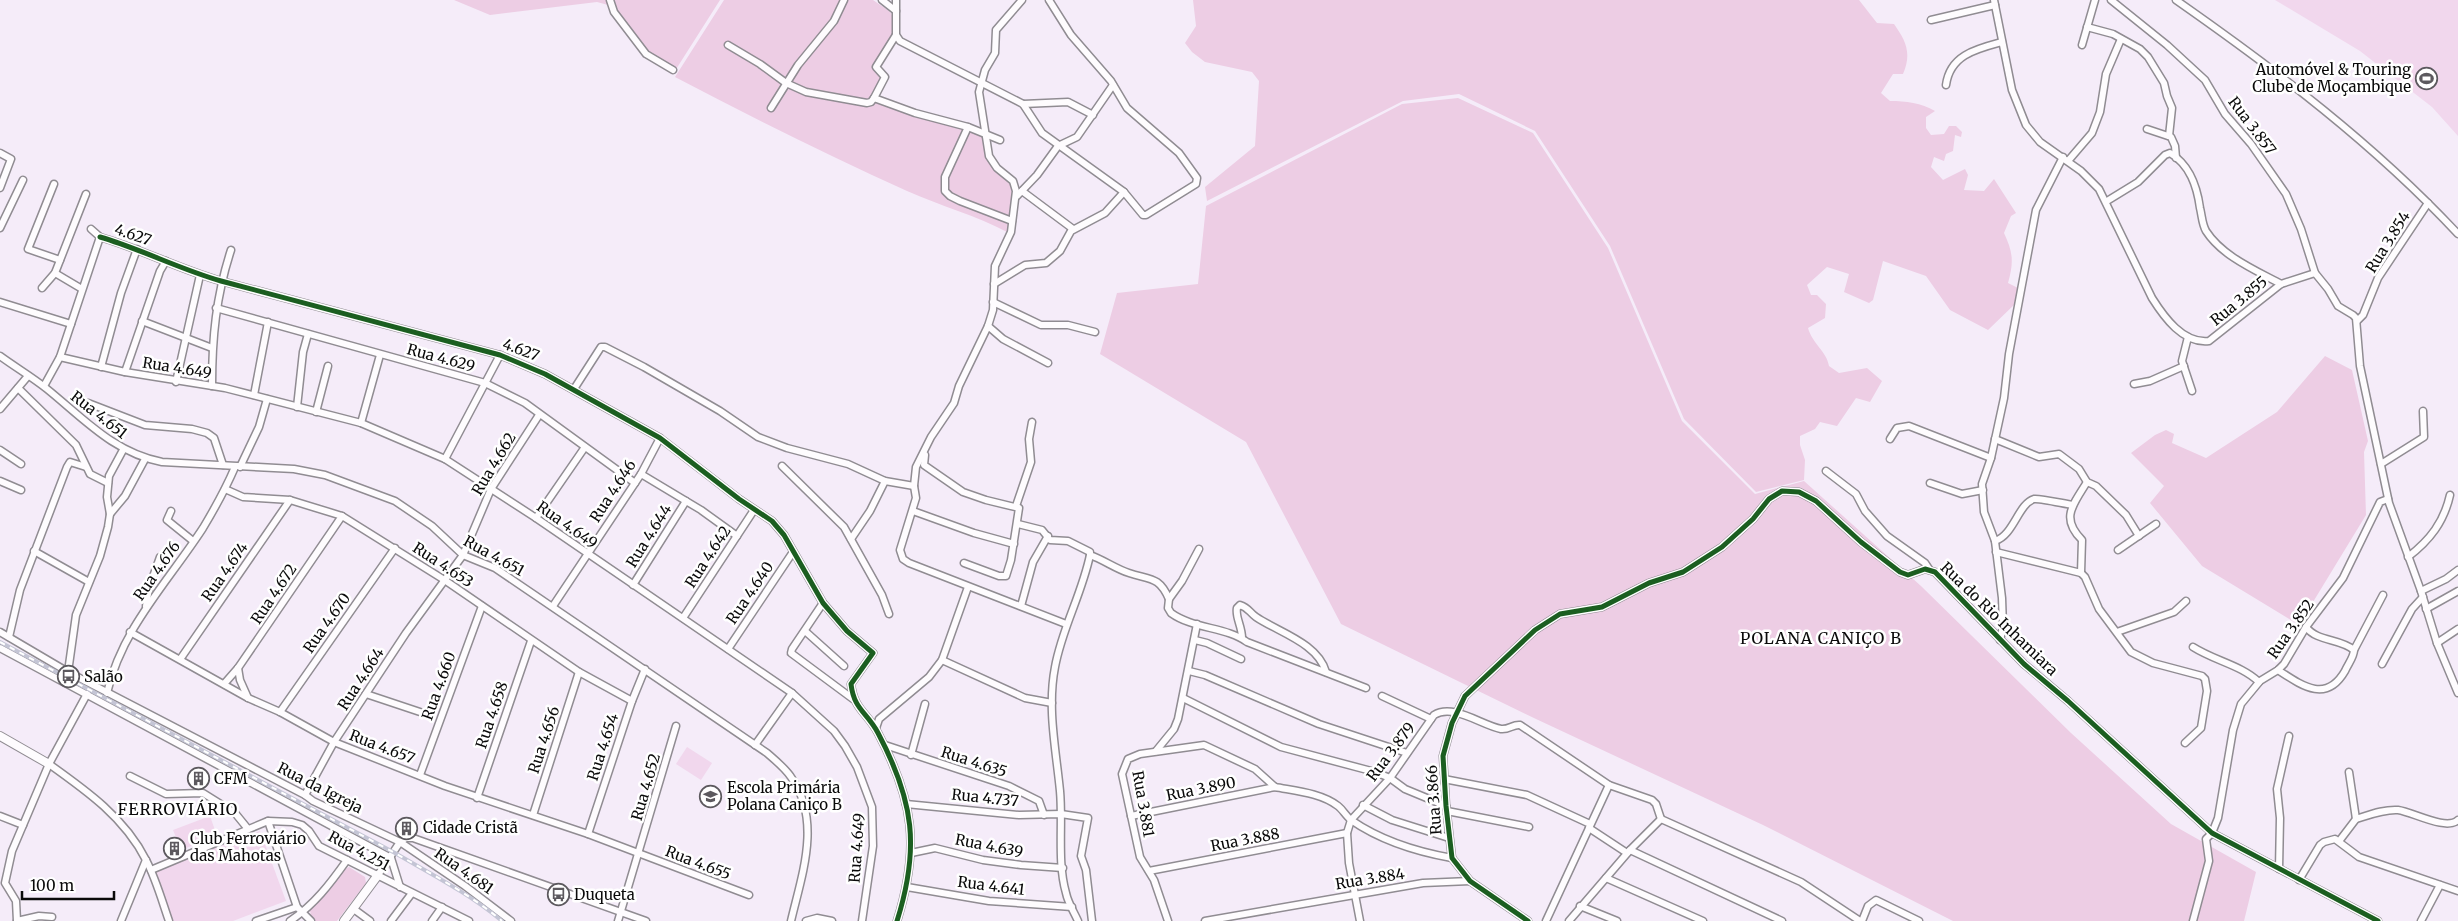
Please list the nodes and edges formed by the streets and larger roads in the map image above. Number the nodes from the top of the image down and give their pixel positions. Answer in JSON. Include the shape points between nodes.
{"nodes":[{"id":1,"x":610,"y":0,"type":"edge"},
{"id":2,"x":844,"y":0,"type":"edge"},
{"id":3,"x":882,"y":0,"type":"edge"},
{"id":4,"x":896,"y":0,"type":"edge"},
{"id":5,"x":1022,"y":0,"type":"edge"},
{"id":6,"x":1049,"y":0,"type":"edge"},
{"id":7,"x":2095,"y":0,"type":"edge"},
{"id":8,"x":2111,"y":0,"type":"edge"},
{"id":9,"x":2176,"y":0,"type":"edge"},
{"id":10,"x":1995,"y":2,"type":"edge"},
{"id":11,"x":896,"y":11,"type":"junction"},
{"id":12,"x":1931,"y":20,"type":"dead end"},
{"id":13,"x":2088,"y":27,"type":"junction"},
{"id":14,"x":896,"y":34,"type":"junction"},
{"id":15,"x":2121,"y":39,"type":"junction"},
{"id":16,"x":2002,"y":42,"type":"junction"},
{"id":17,"x":728,"y":45,"type":"dead end"},
{"id":18,"x":2082,"y":45,"type":"dead end"},
{"id":19,"x":673,"y":70,"type":"dead end"},
{"id":20,"x":981,"y":82,"type":"junction"},
{"id":21,"x":786,"y":83,"type":"junction"},
{"id":22,"x":1113,"y":85,"type":"junction"},
{"id":23,"x":1946,"y":85,"type":"dead end"},
{"id":24,"x":874,"y":98,"type":"junction"},
{"id":25,"x":1023,"y":104,"type":"junction"},
{"id":26,"x":771,"y":108,"type":"dead end"},
{"id":27,"x":1093,"y":115,"type":"junction"},
{"id":28,"x":968,"y":127,"type":"junction"},
{"id":29,"x":2147,"y":129,"type":"dead end"},
{"id":30,"x":984,"y":133,"type":"junction"},
{"id":31,"x":2169,"y":136,"type":"junction"},
{"id":32,"x":1000,"y":140,"type":"dead end"},
{"id":33,"x":1058,"y":146,"type":"junction"},
{"id":34,"x":0,"y":152,"type":"edge"},
{"id":35,"x":2176,"y":158,"type":"junction"},
{"id":36,"x":2066,"y":159,"type":"junction"},
{"id":37,"x":23,"y":180,"type":"dead end"},
{"id":38,"x":54,"y":184,"type":"dead end"},
{"id":39,"x":0,"y":188,"type":"edge"},
{"id":40,"x":1124,"y":192,"type":"junction"},
{"id":41,"x":86,"y":194,"type":"dead end"},
{"id":42,"x":1020,"y":194,"type":"junction"},
{"id":43,"x":2107,"y":202,"type":"junction"},
{"id":44,"x":2428,"y":203,"type":"junction"},
{"id":45,"x":1012,"y":221,"type":"junction"},
{"id":46,"x":0,"y":228,"type":"edge"},
{"id":47,"x":91,"y":229,"type":"dead end"},
{"id":48,"x":1073,"y":229,"type":"junction"},
{"id":49,"x":2458,"y":234,"type":"edge"},
{"id":50,"x":100,"y":237,"type":"junction"},
{"id":51,"x":136,"y":249,"type":"junction"},
{"id":52,"x":231,"y":250,"type":"dead end"},
{"id":53,"x":60,"y":260,"type":"junction"},
{"id":54,"x":166,"y":261,"type":"junction"},
{"id":55,"x":55,"y":273,"type":"junction"},
{"id":56,"x":2315,"y":273,"type":"junction"},
{"id":57,"x":200,"y":275,"type":"junction"},
{"id":58,"x":221,"y":281,"type":"junction"},
{"id":59,"x":994,"y":284,"type":"junction"},
{"id":60,"x":2281,"y":284,"type":"junction"},
{"id":61,"x":42,"y":288,"type":"dead end"},
{"id":62,"x":82,"y":288,"type":"junction"},
{"id":63,"x":0,"y":302,"type":"edge"},
{"id":64,"x":993,"y":302,"type":"junction"},
{"id":65,"x":216,"y":308,"type":"junction"},
{"id":66,"x":142,"y":321,"type":"junction"},
{"id":67,"x":268,"y":322,"type":"junction"},
{"id":68,"x":2357,"y":322,"type":"junction"},
{"id":69,"x":71,"y":324,"type":"junction"},
{"id":70,"x":988,"y":326,"type":"junction"},
{"id":71,"x":1095,"y":332,"type":"dead end"},
{"id":72,"x":308,"y":334,"type":"junction"},
{"id":73,"x":2188,"y":337,"type":"junction"},
{"id":74,"x":185,"y":338,"type":"junction"},
{"id":75,"x":212,"y":348,"type":"junction"},
{"id":76,"x":380,"y":354,"type":"junction"},
{"id":77,"x":500,"y":355,"type":"junction"},
{"id":78,"x":0,"y":356,"type":"edge"},
{"id":79,"x":60,"y":358,"type":"junction"},
{"id":80,"x":1048,"y":363,"type":"dead end"},
{"id":81,"x":328,"y":366,"type":"dead end"},
{"id":82,"x":2184,"y":366,"type":"junction"},
{"id":83,"x":101,"y":367,"type":"junction"},
{"id":84,"x":125,"y":372,"type":"junction"},
{"id":85,"x":28,"y":376,"type":"junction"},
{"id":86,"x":176,"y":382,"type":"junction"},
{"id":87,"x":485,"y":383,"type":"junction"},
{"id":88,"x":2134,"y":384,"type":"dead end"},
{"id":89,"x":44,"y":386,"type":"junction"},
{"id":90,"x":212,"y":386,"type":"junction"},
{"id":91,"x":18,"y":388,"type":"junction"},
{"id":92,"x":574,"y":389,"type":"junction"},
{"id":93,"x":2192,"y":391,"type":"dead end"},
{"id":94,"x":254,"y":395,"type":"junction"},
{"id":95,"x":267,"y":399,"type":"junction"},
{"id":96,"x":3,"y":400,"type":"edge"},
{"id":97,"x":88,"y":403,"type":"dead end"},
{"id":98,"x":0,"y":408,"type":"edge"},
{"id":99,"x":297,"y":408,"type":"junction"},
{"id":100,"x":2423,"y":411,"type":"dead end"},
{"id":101,"x":316,"y":412,"type":"junction"},
{"id":102,"x":540,"y":415,"type":"junction"},
{"id":103,"x":1032,"y":422,"type":"dead end"},
{"id":104,"x":361,"y":423,"type":"junction"},
{"id":105,"x":931,"y":437,"type":"junction"},
{"id":106,"x":660,"y":438,"type":"junction"},
{"id":107,"x":1890,"y":439,"type":"dead end"},
{"id":108,"x":1995,"y":439,"type":"junction"},
{"id":109,"x":585,"y":447,"type":"junction"},
{"id":110,"x":0,"y":450,"type":"edge"},
{"id":111,"x":123,"y":450,"type":"junction"},
{"id":112,"x":1991,"y":458,"type":"junction"},
{"id":113,"x":145,"y":459,"type":"junction"},
{"id":114,"x":445,"y":459,"type":"junction"},
{"id":115,"x":21,"y":464,"type":"dead end"},
{"id":116,"x":2381,"y":464,"type":"junction"},
{"id":117,"x":223,"y":465,"type":"junction"},
{"id":118,"x":782,"y":466,"type":"dead end"},
{"id":119,"x":86,"y":467,"type":"junction"},
{"id":120,"x":238,"y":467,"type":"junction"},
{"id":121,"x":1826,"y":471,"type":"dead end"},
{"id":122,"x":641,"y":474,"type":"junction"},
{"id":123,"x":0,"y":481,"type":"edge"},
{"id":124,"x":884,"y":481,"type":"junction"},
{"id":125,"x":2087,"y":482,"type":"junction"},
{"id":126,"x":635,"y":483,"type":"junction"},
{"id":127,"x":1930,"y":483,"type":"dead end"},
{"id":128,"x":108,"y":484,"type":"junction"},
{"id":129,"x":914,"y":486,"type":"junction"},
{"id":130,"x":225,"y":489,"type":"junction"},
{"id":131,"x":21,"y":490,"type":"dead end"},
{"id":132,"x":491,"y":490,"type":"junction"},
{"id":133,"x":1982,"y":490,"type":"junction"},
{"id":134,"x":2450,"y":495,"type":"dead end"},
{"id":135,"x":2388,"y":499,"type":"junction"},
{"id":136,"x":290,"y":500,"type":"junction"},
{"id":137,"x":686,"y":501,"type":"junction"},
{"id":138,"x":2073,"y":505,"type":"junction"},
{"id":139,"x":1016,"y":506,"type":"junction"},
{"id":140,"x":754,"y":510,"type":"junction"},
{"id":141,"x":171,"y":511,"type":"dead end"},
{"id":142,"x":913,"y":511,"type":"junction"},
{"id":143,"x":110,"y":514,"type":"junction"},
{"id":144,"x":342,"y":516,"type":"junction"},
{"id":145,"x":536,"y":518,"type":"junction"},
{"id":146,"x":1018,"y":524,"type":"junction"},
{"id":147,"x":2156,"y":524,"type":"dead end"},
{"id":148,"x":737,"y":536,"type":"junction"},
{"id":149,"x":1048,"y":536,"type":"junction"},
{"id":150,"x":2139,"y":536,"type":"junction"},
{"id":151,"x":851,"y":539,"type":"junction"},
{"id":152,"x":193,"y":541,"type":"junction"},
{"id":153,"x":1994,"y":541,"type":"junction"},
{"id":154,"x":1014,"y":544,"type":"junction"},
{"id":155,"x":394,"y":548,"type":"junction"},
{"id":156,"x":1199,"y":550,"type":"dead end"},
{"id":157,"x":2118,"y":550,"type":"dead end"},
{"id":158,"x":34,"y":552,"type":"junction"},
{"id":159,"x":793,"y":552,"type":"junction"},
{"id":160,"x":1996,"y":552,"type":"junction"},
{"id":161,"x":586,"y":554,"type":"junction"},
{"id":162,"x":462,"y":556,"type":"junction"},
{"id":163,"x":1090,"y":556,"type":"junction"},
{"id":164,"x":2408,"y":557,"type":"junction"},
{"id":165,"x":160,"y":558,"type":"dead end"},
{"id":166,"x":964,"y":563,"type":"dead end"},
{"id":167,"x":1929,"y":569,"type":"junction"},
{"id":168,"x":2458,"y":570,"type":"edge"},
{"id":169,"x":2081,"y":573,"type":"junction"},
{"id":170,"x":446,"y":581,"type":"junction"},
{"id":171,"x":89,"y":582,"type":"junction"},
{"id":172,"x":633,"y":585,"type":"junction"},
{"id":173,"x":968,"y":587,"type":"junction"},
{"id":174,"x":2458,"y":591,"type":"edge"},
{"id":175,"x":2422,"y":594,"type":"junction"},
{"id":176,"x":2383,"y":595,"type":"dead end"},
{"id":177,"x":1169,"y":599,"type":"junction"},
{"id":178,"x":2186,"y":601,"type":"dead end"},
{"id":179,"x":823,"y":603,"type":"junction"},
{"id":180,"x":482,"y":606,"type":"junction"},
{"id":181,"x":553,"y":606,"type":"junction"},
{"id":182,"x":1021,"y":606,"type":"junction"},
{"id":183,"x":146,"y":607,"type":"junction"},
{"id":184,"x":2426,"y":609,"type":"junction"},
{"id":185,"x":889,"y":614,"type":"dead end"},
{"id":186,"x":683,"y":618,"type":"junction"},
{"id":187,"x":1066,"y":624,"type":"junction"},
{"id":188,"x":1197,"y":624,"type":"junction"},
{"id":189,"x":2306,"y":627,"type":"junction"},
{"id":190,"x":2458,"y":629,"type":"edge"},
{"id":191,"x":805,"y":631,"type":"junction"},
{"id":192,"x":0,"y":632,"type":"edge"},
{"id":193,"x":130,"y":632,"type":"junction"},
{"id":194,"x":2118,"y":632,"type":"junction"},
{"id":195,"x":9,"y":637,"type":"junction"},
{"id":196,"x":1242,"y":638,"type":"junction"},
{"id":197,"x":1195,"y":640,"type":"junction"},
{"id":198,"x":2000,"y":640,"type":"junction"},
{"id":199,"x":531,"y":641,"type":"junction"},
{"id":200,"x":2436,"y":644,"type":"junction"},
{"id":201,"x":2193,"y":647,"type":"dead end"},
{"id":202,"x":0,"y":648,"type":"edge"},
{"id":203,"x":728,"y":649,"type":"junction"},
{"id":204,"x":2354,"y":650,"type":"junction"},
{"id":205,"x":181,"y":658,"type":"junction"},
{"id":206,"x":1241,"y":659,"type":"dead end"},
{"id":207,"x":942,"y":660,"type":"junction"},
{"id":208,"x":2382,"y":664,"type":"dead end"},
{"id":209,"x":844,"y":666,"type":"dead end"},
{"id":210,"x":238,"y":668,"type":"junction"},
{"id":211,"x":645,"y":669,"type":"junction"},
{"id":212,"x":2278,"y":670,"type":"junction"},
{"id":213,"x":1189,"y":671,"type":"junction"},
{"id":214,"x":68,"y":672,"type":"junction"},
{"id":215,"x":579,"y":672,"type":"junction"},
{"id":216,"x":1326,"y":672,"type":"junction"},
{"id":217,"x":2259,"y":682,"type":"junction"},
{"id":218,"x":224,"y":684,"type":"junction"},
{"id":219,"x":1366,"y":688,"type":"dead end"},
{"id":220,"x":107,"y":692,"type":"junction"},
{"id":221,"x":792,"y":693,"type":"junction"},
{"id":222,"x":2458,"y":693,"type":"edge"},
{"id":223,"x":88,"y":694,"type":"junction"},
{"id":224,"x":366,"y":694,"type":"junction"},
{"id":225,"x":1382,"y":696,"type":"dead end"},
{"id":226,"x":248,"y":698,"type":"junction"},
{"id":227,"x":1183,"y":698,"type":"junction"},
{"id":228,"x":853,"y":699,"type":"junction"},
{"id":229,"x":632,"y":701,"type":"junction"},
{"id":230,"x":1052,"y":703,"type":"junction"},
{"id":231,"x":925,"y":704,"type":"dead end"},
{"id":232,"x":280,"y":712,"type":"junction"},
{"id":233,"x":420,"y":712,"type":"dead end"},
{"id":234,"x":1456,"y":713,"type":"junction"},
{"id":235,"x":1431,"y":719,"type":"junction"},
{"id":236,"x":676,"y":726,"type":"dead end"},
{"id":237,"x":876,"y":728,"type":"junction"},
{"id":238,"x":0,"y":736,"type":"edge"},
{"id":239,"x":2289,"y":736,"type":"dead end"},
{"id":240,"x":334,"y":742,"type":"junction"},
{"id":241,"x":2185,"y":743,"type":"dead end"},
{"id":242,"x":885,"y":745,"type":"junction"},
{"id":243,"x":755,"y":746,"type":"junction"},
{"id":244,"x":1156,"y":751,"type":"junction"},
{"id":245,"x":1407,"y":753,"type":"junction"},
{"id":246,"x":911,"y":754,"type":"junction"},
{"id":247,"x":49,"y":764,"type":"junction"},
{"id":248,"x":2349,"y":772,"type":"dead end"},
{"id":249,"x":420,"y":775,"type":"junction"},
{"id":250,"x":130,"y":776,"type":"dead end"},
{"id":251,"x":1390,"y":778,"type":"junction"},
{"id":252,"x":1444,"y":779,"type":"junction"},
{"id":253,"x":1608,"y":784,"type":"junction"},
{"id":254,"x":1275,"y":788,"type":"junction"},
{"id":255,"x":305,"y":795,"type":"junction"},
{"id":256,"x":477,"y":798,"type":"junction"},
{"id":257,"x":906,"y":804,"type":"junction"},
{"id":258,"x":1363,"y":805,"type":"junction"},
{"id":259,"x":1446,"y":809,"type":"junction"},
{"id":260,"x":1062,"y":814,"type":"junction"},
{"id":261,"x":533,"y":815,"type":"junction"},
{"id":262,"x":1044,"y":815,"type":"junction"},
{"id":263,"x":0,"y":816,"type":"edge"},
{"id":264,"x":1131,"y":816,"type":"junction"},
{"id":265,"x":1661,"y":819,"type":"junction"},
{"id":266,"x":2356,"y":819,"type":"junction"},
{"id":267,"x":1351,"y":820,"type":"junction"},
{"id":268,"x":2458,"y":820,"type":"edge"},
{"id":269,"x":268,"y":821,"type":"junction"},
{"id":270,"x":23,"y":825,"type":"junction"},
{"id":271,"x":1589,"y":826,"type":"junction"},
{"id":272,"x":1530,"y":828,"type":"dead end"},
{"id":273,"x":248,"y":829,"type":"junction"},
{"id":274,"x":2212,"y":832,"type":"junction"},
{"id":275,"x":1347,"y":833,"type":"junction"},
{"id":276,"x":588,"y":834,"type":"junction"},
{"id":277,"x":1449,"y":838,"type":"junction"},
{"id":278,"x":2340,"y":840,"type":"junction"},
{"id":279,"x":402,"y":841,"type":"junction"},
{"id":280,"x":1629,"y":851,"type":"junction"},
{"id":281,"x":911,"y":853,"type":"junction"},
{"id":282,"x":639,"y":854,"type":"junction"},
{"id":283,"x":391,"y":858,"type":"junction"},
{"id":284,"x":1452,"y":858,"type":"junction"},
{"id":285,"x":146,"y":860,"type":"junction"},
{"id":286,"x":347,"y":860,"type":"junction"},
{"id":287,"x":1063,"y":868,"type":"junction"},
{"id":288,"x":2279,"y":869,"type":"junction"},
{"id":289,"x":151,"y":870,"type":"junction"},
{"id":290,"x":1149,"y":872,"type":"junction"},
{"id":291,"x":378,"y":875,"type":"junction"},
{"id":292,"x":1606,"y":878,"type":"junction"},
{"id":293,"x":2299,"y":880,"type":"junction"},
{"id":294,"x":1470,"y":881,"type":"junction"},
{"id":295,"x":2440,"y":885,"type":"junction"},
{"id":296,"x":400,"y":887,"type":"junction"},
{"id":297,"x":907,"y":887,"type":"junction"},
{"id":298,"x":2458,"y":891,"type":"edge"},
{"id":299,"x":1356,"y":893,"type":"junction"},
{"id":300,"x":412,"y":894,"type":"junction"},
{"id":301,"x":749,"y":895,"type":"dead end"},
{"id":302,"x":1580,"y":906,"type":"junction"},
{"id":303,"x":297,"y":907,"type":"junction"},
{"id":304,"x":442,"y":907,"type":"junction"},
{"id":305,"x":1072,"y":907,"type":"junction"},
{"id":306,"x":355,"y":910,"type":"junction"},
{"id":307,"x":620,"y":911,"type":"junction"},
{"id":308,"x":302,"y":913,"type":"junction"},
{"id":309,"x":52,"y":917,"type":"dead end"},
{"id":310,"x":1902,"y":918,"type":"edge"},
{"id":311,"x":1093,"y":920,"type":"edge"},
{"id":312,"x":17,"y":921,"type":"edge"},
{"id":313,"x":121,"y":921,"type":"edge"},
{"id":314,"x":169,"y":921,"type":"edge"},
{"id":315,"x":256,"y":921,"type":"edge"},
{"id":316,"x":290,"y":921,"type":"edge"},
{"id":317,"x":311,"y":921,"type":"edge"},
{"id":318,"x":344,"y":921,"type":"edge"},
{"id":319,"x":370,"y":921,"type":"edge"},
{"id":320,"x":391,"y":921,"type":"edge"},
{"id":321,"x":432,"y":921,"type":"edge"},
{"id":322,"x":469,"y":921,"type":"edge"},
{"id":323,"x":511,"y":921,"type":"edge"},
{"id":324,"x":618,"y":921,"type":"edge"},
{"id":325,"x":646,"y":921,"type":"edge"},
{"id":326,"x":791,"y":921,"type":"edge"},
{"id":327,"x":806,"y":921,"type":"edge"},
{"id":328,"x":832,"y":921,"type":"edge"},
{"id":329,"x":862,"y":921,"type":"edge"},
{"id":330,"x":897,"y":921,"type":"edge"},
{"id":331,"x":1078,"y":921,"type":"edge"},
{"id":332,"x":1168,"y":921,"type":"edge"},
{"id":333,"x":1205,"y":921,"type":"edge"},
{"id":334,"x":1360,"y":921,"type":"edge"},
{"id":335,"x":1528,"y":921,"type":"edge"},
{"id":336,"x":1546,"y":921,"type":"edge"},
{"id":337,"x":1569,"y":921,"type":"edge"},
{"id":338,"x":1617,"y":921,"type":"edge"},
{"id":339,"x":1703,"y":921,"type":"edge"},
{"id":340,"x":1782,"y":921,"type":"edge"},
{"id":341,"x":1861,"y":921,"type":"edge"},
{"id":342,"x":1919,"y":921,"type":"edge"},
{"id":343,"x":2193,"y":921,"type":"edge"},
{"id":344,"x":2378,"y":921,"type":"edge"},
{"id":345,"x":2421,"y":921,"type":"edge"}],
"edges":[{"from":1,"to":19,"type":"street","via":[[614,12],[646,54]]},
{"from":2,"to":21,"type":"street","via":[[834,20]]},
{"from":3,"to":11,"type":"street"},
{"from":4,"to":11,"type":"street"},
{"from":5,"to":20,"type":"street","via":[[996,30],[995,53]]},
{"from":6,"to":22,"type":"street","via":[[1071,35]]},
{"from":7,"to":13,"type":"street"},
{"from":8,"to":56,"type":"street","name":"Rua 3.857","via":[[2205,80],[2225,114],[2286,194]]},
{"from":9,"to":44,"type":"street","via":[[2294,85],[2369,146]]},
{"from":10,"to":12,"type":"street"},
{"from":10,"to":16,"type":"street"},
{"from":11,"to":14,"type":"street"},
{"from":13,"to":15,"type":"street"},
{"from":13,"to":18,"type":"street"},
{"from":14,"to":20,"type":"street","via":[[900,41]]},
{"from":14,"to":24,"type":"street","via":[[876,67],[885,77]]},
{"from":15,"to":31,"type":"street","via":[[2145,54],[2164,83],[2173,112]]},
{"from":15,"to":36,"type":"street","via":[[2106,74],[2100,112],[2094,127]]},
{"from":16,"to":23,"type":"street","via":[[1972,52],[1954,63]]},
{"from":16,"to":36,"type":"street","via":[[2014,98],[2026,125],[2040,142]]},
{"from":17,"to":21,"type":"street"},
{"from":20,"to":25,"type":"street"},
{"from":20,"to":30,"type":"street","via":[[979,96]]},
{"from":21,"to":24,"type":"street","via":[[806,92],[867,104]]},
{"from":21,"to":26,"type":"street"},
{"from":22,"to":27,"type":"street"},
{"from":22,"to":40,"type":"street","via":[[1129,111],[1179,153],[1197,178],[1196,184],[1146,215]]},
{"from":24,"to":28,"type":"street"},
{"from":25,"to":27,"type":"street","via":[[1068,102]]},
{"from":25,"to":33,"type":"street","via":[[1038,130]]},
{"from":27,"to":33,"type":"street","via":[[1077,137]]},
{"from":28,"to":30,"type":"street"},
{"from":28,"to":45,"type":"street","via":[[945,177],[945,190],[960,201]]},
{"from":29,"to":31,"type":"street"},
{"from":30,"to":32,"type":"street"},
{"from":30,"to":42,"type":"street","via":[[989,156]]},
{"from":31,"to":35,"type":"street","via":[[2175,146]]},
{"from":33,"to":40,"type":"street"},
{"from":33,"to":42,"type":"street"},
{"from":34,"to":39,"type":"street","via":[[12,159]]},
{"from":35,"to":43,"type":"street","via":[[2167,154],[2138,182]]},
{"from":35,"to":60,"type":"street","via":[[2191,174],[2203,224],[2209,234],[2229,254]]},
{"from":36,"to":43,"type":"street","via":[[2099,188]]},
{"from":36,"to":108,"type":"street","via":[[2036,210]]},
{"from":37,"to":46,"type":"street"},
{"from":38,"to":53,"type":"street","via":[[28,249]]},
{"from":40,"to":48,"type":"street","via":[[1108,211]]},
{"from":41,"to":53,"type":"street"},
{"from":42,"to":45,"type":"street"},
{"from":42,"to":48,"type":"street"},
{"from":43,"to":73,"type":"street","via":[[2160,311]]},
{"from":44,"to":49,"type":"street"},
{"from":44,"to":68,"type":"street","name":"Rua 3.854","via":[[2378,278]]},
{"from":45,"to":59,"type":"street","via":[[1008,239],[995,266]]},
{"from":47,"to":50,"type":"street"},
{"from":48,"to":59,"type":"street","via":[[1060,251],[1046,263],[1025,265]]},
{"from":50,"to":51,"type":"street","name":"4.627"},
{"from":50,"to":62,"type":"street"},
{"from":51,"to":54,"type":"street","name":"4.627"},
{"from":51,"to":83,"type":"street"},
{"from":52,"to":58,"type":"street"},
{"from":53,"to":55,"type":"street"},
{"from":54,"to":57,"type":"street","name":"4.627"},
{"from":54,"to":66,"type":"street"},
{"from":55,"to":61,"type":"street"},
{"from":55,"to":62,"type":"street"},
{"from":56,"to":60,"type":"street","name":"Rua 3.855"},
{"from":56,"to":68,"type":"street","via":[[2338,306],[2353,315]]},
{"from":57,"to":58,"type":"street","name":"4.627"},
{"from":57,"to":74,"type":"street"},
{"from":58,"to":65,"type":"street"},
{"from":58,"to":77,"type":"street","name":"4.627"},
{"from":59,"to":64,"type":"street"},
{"from":60,"to":73,"type":"street","name":"Rua 3.855","via":[[2209,340]]},
{"from":62,"to":69,"type":"street"},
{"from":63,"to":69,"type":"street"},
{"from":64,"to":70,"type":"street"},
{"from":64,"to":71,"type":"street","via":[[1041,325],[1068,325]]},
{"from":65,"to":67,"type":"street","name":"Rua 4.629"},
{"from":65,"to":75,"type":"street"},
{"from":66,"to":74,"type":"street"},
{"from":66,"to":84,"type":"street"},
{"from":67,"to":72,"type":"street","name":"Rua 4.629"},
{"from":67,"to":94,"type":"street"},
{"from":68,"to":116,"type":"street","via":[[2360,366]]},
{"from":69,"to":79,"type":"street"},
{"from":70,"to":80,"type":"street","via":[[1003,339]]},
{"from":70,"to":105,"type":"street","via":[[954,403]]},
{"from":72,"to":76,"type":"street","name":"Rua 4.629"},
{"from":72,"to":99,"type":"street"},
{"from":73,"to":82,"type":"street","via":[[2182,355]]},
{"from":74,"to":75,"type":"street"},
{"from":74,"to":86,"type":"street"},
{"from":75,"to":90,"type":"street"},
{"from":76,"to":87,"type":"street","name":"Rua 4.629"},
{"from":76,"to":104,"type":"street"},
{"from":77,"to":87,"type":"street"},
{"from":77,"to":92,"type":"street","name":"4.627"},
{"from":78,"to":85,"type":"street","name":"Rua 4.651"},
{"from":79,"to":83,"type":"street","name":"Rua 4.649"},
{"from":79,"to":89,"type":"street"},
{"from":81,"to":101,"type":"street"},
{"from":82,"to":88,"type":"street","via":[[2150,381]]},
{"from":82,"to":93,"type":"street"},
{"from":83,"to":84,"type":"street","name":"Rua 4.649"},
{"from":84,"to":86,"type":"street","name":"Rua 4.649"},
{"from":85,"to":89,"type":"street","name":"Rua 4.651"},
{"from":85,"to":91,"type":"street"},
{"from":86,"to":90,"type":"street","name":"Rua 4.649"},
{"from":87,"to":102,"type":"street","name":"Rua 4.629","via":[[510,394]]},
{"from":87,"to":114,"type":"street"},
{"from":89,"to":111,"type":"street","name":"Rua 4.651"},
{"from":90,"to":94,"type":"street","name":"Rua 4.649"},
{"from":91,"to":96,"type":"street"},
{"from":91,"to":119,"type":"street","via":[[76,445]]},
{"from":92,"to":106,"type":"street","name":"4.627"},
{"from":92,"to":124,"type":"street","via":[[601,348],[605,348],[704,402],[758,438],[848,464]]},
{"from":94,"to":95,"type":"street","name":"Rua 4.649"},
{"from":95,"to":99,"type":"street","name":"Rua 4.649"},
{"from":95,"to":120,"type":"street","name":"Rua 4.676","via":[[259,427]]},
{"from":96,"to":98,"type":"street"},
{"from":97,"to":117,"type":"street","via":[[145,425],[207,433],[214,438]]},
{"from":99,"to":101,"type":"street","name":"Rua 4.649"},
{"from":100,"to":116,"type":"street","via":[[2424,437]]},
{"from":101,"to":104,"type":"street","name":"Rua 4.649"},
{"from":102,"to":109,"type":"street","name":"Rua 4.629"},
{"from":102,"to":132,"type":"street","name":"Rua 4.662"},
{"from":103,"to":139,"type":"street","via":[[1029,438],[1031,462]]},
{"from":104,"to":114,"type":"street","name":"Rua 4.649"},
{"from":105,"to":129,"type":"street","via":[[916,467]]},
{"from":105,"to":139,"type":"street","via":[[924,465],[963,492]]},
{"from":106,"to":122,"type":"street","name":"Rua 4.646"},
{"from":106,"to":140,"type":"street","name":"4.627"},
{"from":107,"to":112,"type":"street","via":[[1897,428],[1909,426]]},
{"from":108,"to":112,"type":"street"},
{"from":108,"to":125,"type":"street","via":[[2038,457],[2059,454],[2079,469]]},
{"from":109,"to":126,"type":"street","name":"Rua 4.629"},
{"from":109,"to":145,"type":"street"},
{"from":110,"to":115,"type":"street"},
{"from":111,"to":113,"type":"street","name":"Rua 4.651"},
{"from":111,"to":128,"type":"street","via":[[114,463]]},
{"from":112,"to":133,"type":"street"},
{"from":113,"to":117,"type":"street","name":"Rua 4.651"},
{"from":113,"to":143,"type":"street","via":[[125,496]]},
{"from":114,"to":132,"type":"street","name":"Rua 4.649"},
{"from":116,"to":135,"type":"street"},
{"from":117,"to":120,"type":"street","name":"Rua 4.651"},
{"from":118,"to":151,"type":"street","via":[[844,527]]},
{"from":119,"to":128,"type":"street","via":[[94,478]]},
{"from":119,"to":158,"type":"street","via":[[69,463]]},
{"from":120,"to":130,"type":"street","name":"Rua 4.676"},
{"from":120,"to":162,"type":"street","name":"Rua 4.651","via":[[294,469],[325,475],[394,501],[432,526]]},
{"from":121,"to":167,"type":"street","via":[[1856,494],[1865,511],[1887,536]]},
{"from":122,"to":126,"type":"street","name":"Rua 4.646"},
{"from":122,"to":137,"type":"street"},
{"from":123,"to":131,"type":"street"},
{"from":124,"to":129,"type":"street"},
{"from":124,"to":151,"type":"street"},
{"from":125,"to":138,"type":"street"},
{"from":125,"to":150,"type":"street","via":[[2096,486],[2126,515]]},
{"from":126,"to":161,"type":"street","name":"Rua 4.646"},
{"from":127,"to":133,"type":"street","via":[[1962,494]]},
{"from":128,"to":143,"type":"street"},
{"from":129,"to":142,"type":"street"},
{"from":130,"to":136,"type":"street","name":"Rua 4.653","via":[[243,497]]},
{"from":130,"to":152,"type":"street","name":"Rua 4.676"},
{"from":132,"to":145,"type":"street","name":"Rua 4.649"},
{"from":132,"to":162,"type":"street","name":"Rua 4.662"},
{"from":133,"to":153,"type":"street","via":[[1985,518]]},
{"from":134,"to":164,"type":"street","via":[[2439,525],[2424,545]]},
{"from":135,"to":164,"type":"street"},
{"from":135,"to":189,"type":"street","name":"Rua 3.852","via":[[2380,502],[2343,578]]},
{"from":136,"to":144,"type":"street","name":"Rua 4.653"},
{"from":136,"to":205,"type":"street","name":"Rua 4.674"},
{"from":137,"to":148,"type":"street"},
{"from":137,"to":172,"type":"street","name":"Rua 4.644"},
{"from":138,"to":153,"type":"street","via":[[2033,500],[2026,504],[2004,536]]},
{"from":138,"to":169,"type":"street","via":[[2069,522],[2076,536],[2082,540]]},
{"from":139,"to":146,"type":"street","via":[[1020,510]]},
{"from":140,"to":148,"type":"street","name":"Rua 4.642"},
{"from":140,"to":159,"type":"street","name":"4.627","via":[[777,526]]},
{"from":141,"to":152,"type":"street","via":[[168,520]]},
{"from":142,"to":154,"type":"street"},
{"from":142,"to":173,"type":"street","via":[[900,550],[902,558]]},
{"from":143,"to":171,"type":"street","via":[[100,556]]},
{"from":144,"to":155,"type":"street","name":"Rua 4.653"},
{"from":144,"to":210,"type":"street","name":"Rua 4.672"},
{"from":145,"to":161,"type":"street","name":"Rua 4.649"},
{"from":146,"to":149,"type":"street","via":[[1042,530]]},
{"from":146,"to":154,"type":"street"},
{"from":147,"to":150,"type":"street"},
{"from":148,"to":186,"type":"street","name":"Rua 4.642"},
{"from":149,"to":163,"type":"street","via":[[1050,540],[1062,539],[1082,547],[1090,552]]},
{"from":149,"to":182,"type":"street","via":[[1033,562]]},
{"from":150,"to":157,"type":"street"},
{"from":151,"to":185,"type":"street"},
{"from":152,"to":183,"type":"street","name":"Rua 4.676"},
{"from":153,"to":160,"type":"street"},
{"from":154,"to":166,"type":"street","via":[[1006,576]]},
{"from":155,"to":170,"type":"street","name":"Rua 4.653"},
{"from":155,"to":232,"type":"street","name":"Rua 4.670"},
{"from":156,"to":177,"type":"street"},
{"from":158,"to":171,"type":"street"},
{"from":158,"to":195,"type":"street","via":[[20,590]]},
{"from":159,"to":179,"type":"street","name":"4.627"},
{"from":159,"to":203,"type":"street","name":"Rua 4.640"},
{"from":160,"to":169,"type":"street"},
{"from":160,"to":198,"type":"street","via":[[2003,606]]},
{"from":161,"to":172,"type":"street","name":"Rua 4.649"},
{"from":161,"to":181,"type":"street","name":"Rua 4.646"},
{"from":162,"to":170,"type":"street","name":"Rua 4.662"},
{"from":162,"to":181,"type":"street","name":"Rua 4.651","via":[[495,568]]},
{"from":163,"to":177,"type":"street","via":[[1127,573],[1156,580]]},
{"from":163,"to":187,"type":"street","via":[[1086,577]]},
{"from":164,"to":175,"type":"street"},
{"from":165,"to":183,"type":"street"},
{"from":167,"to":198,"type":"street","name":"Rua do Rio Inhamiara","via":[[1942,578]]},
{"from":167,"to":234,"type":"street","name":"Rua do Rio Inhamiara","via":[[1908,575],[1900,572],[1816,501],[1799,492],[1782,491],[1768,499],[1753,519],[1722,547],[1683,572],[1649,583],[1602,607],[1569,611],[1546,622],[1465,696]]},
{"from":168,"to":175,"type":"street"},
{"from":169,"to":194,"type":"street","via":[[2099,609]]},
{"from":170,"to":180,"type":"street","name":"Rua 4.653"},
{"from":170,"to":224,"type":"street","name":"Rua 4.664","via":[[406,633]]},
{"from":171,"to":214,"type":"street","via":[[76,616]]},
{"from":172,"to":186,"type":"street","name":"Rua 4.649"},
{"from":173,"to":182,"type":"street"},
{"from":173,"to":207,"type":"street"},
{"from":174,"to":184,"type":"street"},
{"from":175,"to":184,"type":"street"},
{"from":175,"to":208,"type":"street"},
{"from":176,"to":204,"type":"street"},
{"from":177,"to":188,"type":"street","via":[[1171,613]]},
{"from":178,"to":194,"type":"street","via":[[2174,612]]},
{"from":179,"to":191,"type":"street"},
{"from":179,"to":228,"type":"street","name":"4.627","via":[[847,631],[873,653],[851,684]]},
{"from":180,"to":199,"type":"street","name":"Rua 4.653"},
{"from":180,"to":249,"type":"street","name":"Rua 4.660"},
{"from":181,"to":211,"type":"street","name":"Rua 4.651"},
{"from":182,"to":187,"type":"street"},
{"from":183,"to":193,"type":"street","name":"Rua 4.676"},
{"from":184,"to":200,"type":"street"},
{"from":186,"to":203,"type":"street","name":"Rua 4.649"},
{"from":187,"to":230,"type":"street","via":[[1054,667]]},
{"from":188,"to":196,"type":"street"},
{"from":188,"to":197,"type":"street"},
{"from":189,"to":204,"type":"street"},
{"from":189,"to":212,"type":"street","name":"Rua 3.852"},
{"from":190,"to":200,"type":"street"},
{"from":191,"to":209,"type":"street"},
{"from":191,"to":228,"type":"street","via":[[791,653]]},
{"from":192,"to":195,"type":"street","name":"Rua da Igreja"},
{"from":193,"to":205,"type":"street","name":"Rua 4.657"},
{"from":193,"to":220,"type":"street","name":"Rua 4.676"},
{"from":194,"to":241,"type":"street","via":[[2138,656],[2206,679],[2202,726]]},
{"from":195,"to":214,"type":"street","name":"Rua da Igreja"},
{"from":196,"to":216,"type":"street"},
{"from":196,"to":216,"type":"street","via":[[1242,626],[1236,613],[1240,605],[1313,651],[1321,658]]},
{"from":197,"to":206,"type":"street"},
{"from":197,"to":213,"type":"street"},
{"from":198,"to":274,"type":"street","name":"Rua do Rio Inhamiara"},
{"from":199,"to":215,"type":"street","name":"Rua 4.653"},
{"from":199,"to":256,"type":"street","name":"Rua 4.658"},
{"from":200,"to":222,"type":"street"},
{"from":201,"to":217,"type":"street","via":[[2223,664],[2244,670]]},
{"from":202,"to":223,"type":"street"},
{"from":203,"to":221,"type":"street","name":"Rua 4.649"},
{"from":204,"to":212,"type":"street","via":[[2342,675],[2329,687],[2305,688]]},
{"from":205,"to":218,"type":"street","name":"Rua 4.657"},
{"from":207,"to":230,"type":"street","via":[[1025,698]]},
{"from":207,"to":237,"type":"street","via":[[929,677],[879,719]]},
{"from":210,"to":218,"type":"street","name":"Rua 4.672"},
{"from":210,"to":226,"type":"street"},
{"from":211,"to":229,"type":"street","name":"Rua 4.654"},
{"from":211,"to":243,"type":"street","name":"Rua 4.651"},
{"from":212,"to":217,"type":"street","name":"Rua 3.852"},
{"from":213,"to":227,"type":"street"},
{"from":213,"to":245,"type":"street","via":[[1319,724]]},
{"from":214,"to":220,"type":"street","name":"Rua da Igreja"},
{"from":215,"to":229,"type":"street","name":"Rua 4.653"},
{"from":215,"to":261,"type":"street","name":"Rua 4.656"},
{"from":216,"to":219,"type":"street"},
{"from":217,"to":274,"type":"street","name":"Rua 3.852","via":[[2237,716],[2218,818]]},
{"from":218,"to":226,"type":"street","name":"Rua 4.657"},
{"from":220,"to":255,"type":"street","name":"Rua da Igreja"},
{"from":221,"to":243,"type":"street"},
{"from":221,"to":329,"type":"street","name":"Rua 4.649","via":[[846,746],[872,807],[873,846]]},
{"from":223,"to":247,"type":"street"},
{"from":223,"to":283,"type":"street"},
{"from":224,"to":233,"type":"street"},
{"from":224,"to":240,"type":"street","name":"Rua 4.664"},
{"from":225,"to":235,"type":"street"},
{"from":226,"to":232,"type":"street","name":"Rua 4.657"},
{"from":227,"to":244,"type":"street","via":[[1174,729]]},
{"from":227,"to":251,"type":"street","via":[[1281,747]]},
{"from":228,"to":237,"type":"street"},
{"from":229,"to":276,"type":"street","name":"Rua 4.654"},
{"from":230,"to":260,"type":"street"},
{"from":231,"to":246,"type":"street"},
{"from":232,"to":240,"type":"street","name":"Rua 4.657"},
{"from":234,"to":235,"type":"street","name":"Rua 3.879","via":[[1440,711]]},
{"from":234,"to":252,"type":"street","name":"Rua 3.866","via":[[1444,751]]},
{"from":234,"to":253,"type":"street","via":[[1502,729],[1520,725]]},
{"from":235,"to":245,"type":"street","name":"Rua 3.879"},
{"from":236,"to":282,"type":"street","name":"Rua 4.652"},
{"from":237,"to":242,"type":"street"},
{"from":238,"to":247,"type":"street"},
{"from":239,"to":288,"type":"street","via":[[2277,789]]},
{"from":240,"to":249,"type":"street","name":"Rua 4.657"},
{"from":240,"to":255,"type":"street","name":"Rua 4.664"},
{"from":242,"to":246,"type":"street","name":"Rua 4.635"},
{"from":242,"to":257,"type":"street"},
{"from":243,"to":326,"type":"street","name":"Rua 4.651","via":[[791,776],[805,805],[807,852]]},
{"from":244,"to":254,"type":"street","name":"Rua 3.881","via":[[1196,744],[1211,747],[1255,769]]},
{"from":244,"to":264,"type":"street","name":"Rua 3.881","via":[[1133,756],[1123,766]]},
{"from":245,"to":251,"type":"street","name":"Rua 3.879"},
{"from":246,"to":262,"type":"street","name":"Rua 4.635","via":[[1009,786],[1039,801]]},
{"from":247,"to":270,"type":"street"},
{"from":247,"to":285,"type":"street","via":[[118,819]]},
{"from":248,"to":266,"type":"street"},
{"from":249,"to":256,"type":"street","name":"Rua 4.657"},
{"from":250,"to":273,"type":"street","via":[[166,794],[204,794],[235,813]]},
{"from":251,"to":258,"type":"street","name":"Rua 3.879"},
{"from":251,"to":259,"type":"street"},
{"from":252,"to":259,"type":"street","name":"Rua 3.866"},
{"from":252,"to":271,"type":"street","via":[[1527,794]]},
{"from":253,"to":265,"type":"street","via":[[1652,800]]},
{"from":253,"to":271,"type":"street"},
{"from":254,"to":264,"type":"street","name":"Rua 3.890"},
{"from":254,"to":267,"type":"street","via":[[1328,800]]},
{"from":255,"to":279,"type":"street","name":"Rua da Igreja"},
{"from":256,"to":261,"type":"street","name":"Rua 4.657"},
{"from":257,"to":262,"type":"street","name":"Rua 4.737"},
{"from":257,"to":281,"type":"street","via":[[912,830]]},
{"from":258,"to":267,"type":"street","name":"Rua 3.879"},
{"from":258,"to":277,"type":"street","via":[[1392,820]]},
{"from":259,"to":272,"type":"street"},
{"from":259,"to":277,"type":"street","name":"Rua 3.866"},
{"from":260,"to":262,"type":"street","name":"Rua 4.737"},
{"from":260,"to":287,"type":"street"},
{"from":260,"to":311,"type":"street","name":"Rua 4.737","via":[[1089,818],[1081,856]]},
{"from":261,"to":276,"type":"street","name":"Rua 4.657"},
{"from":263,"to":270,"type":"street"},
{"from":264,"to":290,"type":"street","name":"Rua 3.881","via":[[1140,857]]},
{"from":265,"to":280,"type":"street"},
{"from":265,"to":341,"type":"street","via":[[1801,882]]},
{"from":266,"to":268,"type":"street","via":[[2394,810],[2448,824]]},
{"from":266,"to":278,"type":"street"},
{"from":267,"to":275,"type":"street","name":"Rua 3.879"},
{"from":267,"to":284,"type":"street","via":[[1407,848]]},
{"from":269,"to":273,"type":"street"},
{"from":269,"to":286,"type":"street","name":"Rua 4.251","via":[[302,825],[319,846]]},
{"from":269,"to":303,"type":"street"},
{"from":270,"to":312,"type":"street","via":[[5,879],[6,887],[16,901]]},
{"from":271,"to":280,"type":"street"},
{"from":271,"to":336,"type":"street"},
{"from":273,"to":289,"type":"street"},
{"from":274,"to":288,"type":"street","name":"Rua do Rio Inhamiara"},
{"from":274,"to":343,"type":"street","name":"Rua 3.852","via":[[2206,839],[2208,861]]},
{"from":275,"to":290,"type":"street","name":"Rua 3.888"},
{"from":275,"to":299,"type":"street","name":"Rua 3.879"},
{"from":276,"to":282,"type":"street","name":"Rua 4.657"},
{"from":277,"to":284,"type":"street","name":"Rua 3.866"},
{"from":278,"to":293,"type":"street","via":[[2331,839],[2320,845]]},
{"from":278,"to":295,"type":"street","via":[[2359,858]]},
{"from":279,"to":283,"type":"street"},
{"from":279,"to":307,"type":"street","name":"Rua da Igreja","via":[[413,838]]},
{"from":279,"to":323,"type":"street","name":"Rua 4.681"},
{"from":280,"to":292,"type":"street"},
{"from":280,"to":340,"type":"street"},
{"from":281,"to":287,"type":"street","name":"Rua 4.639","via":[[935,848],[983,860]]},
{"from":281,"to":297,"type":"street"},
{"from":282,"to":301,"type":"street","name":"Rua 4.655"},
{"from":282,"to":307,"type":"street","name":"Rua 4.652"},
{"from":283,"to":291,"type":"street"},
{"from":283,"to":296,"type":"street"},
{"from":284,"to":294,"type":"street"},
{"from":285,"to":289,"type":"street"},
{"from":285,"to":313,"type":"street"},
{"from":286,"to":291,"type":"street","name":"Rua 4.251"},
{"from":286,"to":308,"type":"street","via":[[330,885]]},
{"from":287,"to":305,"type":"street","via":[[1065,891]]},
{"from":288,"to":293,"type":"street","name":"Rua do Rio Inhamiara"},
{"from":289,"to":314,"type":"street"},
{"from":290,"to":332,"type":"street","name":"Rua 3.881"},
{"from":291,"to":296,"type":"street","name":"Rua 4.251"},
{"from":291,"to":306,"type":"street"},
{"from":292,"to":302,"type":"street"},
{"from":292,"to":339,"type":"street"},
{"from":293,"to":344,"type":"street","name":"Rua do Rio Inhamiara"},
{"from":294,"to":299,"type":"street","name":"Rua 3.884","via":[[1423,883]]},
{"from":294,"to":335,"type":"street"},
{"from":295,"to":298,"type":"street"},
{"from":295,"to":345,"type":"street"},
{"from":296,"to":300,"type":"street","name":"Rua 4.251"},
{"from":297,"to":305,"type":"street","name":"Rua 4.641","via":[[989,901]]},
{"from":297,"to":330,"type":"street"},
{"from":299,"to":333,"type":"street","name":"Rua 3.884"},
{"from":299,"to":334,"type":"street","name":"Rua 3.879"},
{"from":300,"to":304,"type":"street","name":"Rua 4.251"},
{"from":300,"to":320,"type":"street"},
{"from":302,"to":337,"type":"street"},
{"from":302,"to":338,"type":"street"},
{"from":303,"to":308,"type":"street"},
{"from":303,"to":315,"type":"street"},
{"from":304,"to":321,"type":"street"},
{"from":304,"to":322,"type":"street","name":"Rua 4.251"},
{"from":305,"to":331,"type":"street"},
{"from":306,"to":318,"type":"street"},
{"from":306,"to":319,"type":"street"},
{"from":307,"to":324,"type":"street","name":"Rua 4.652"},
{"from":307,"to":325,"type":"street","name":"Rua da Igreja"},
{"from":308,"to":316,"type":"street"},
{"from":308,"to":317,"type":"street"},
{"from":309,"to":312,"type":"street"},
{"from":310,"to":341,"type":"street","via":[[1874,900]]},
{"from":310,"to":342,"type":"street"},
{"from":327,"to":328,"type":"street","via":[[817,918]]}]}
